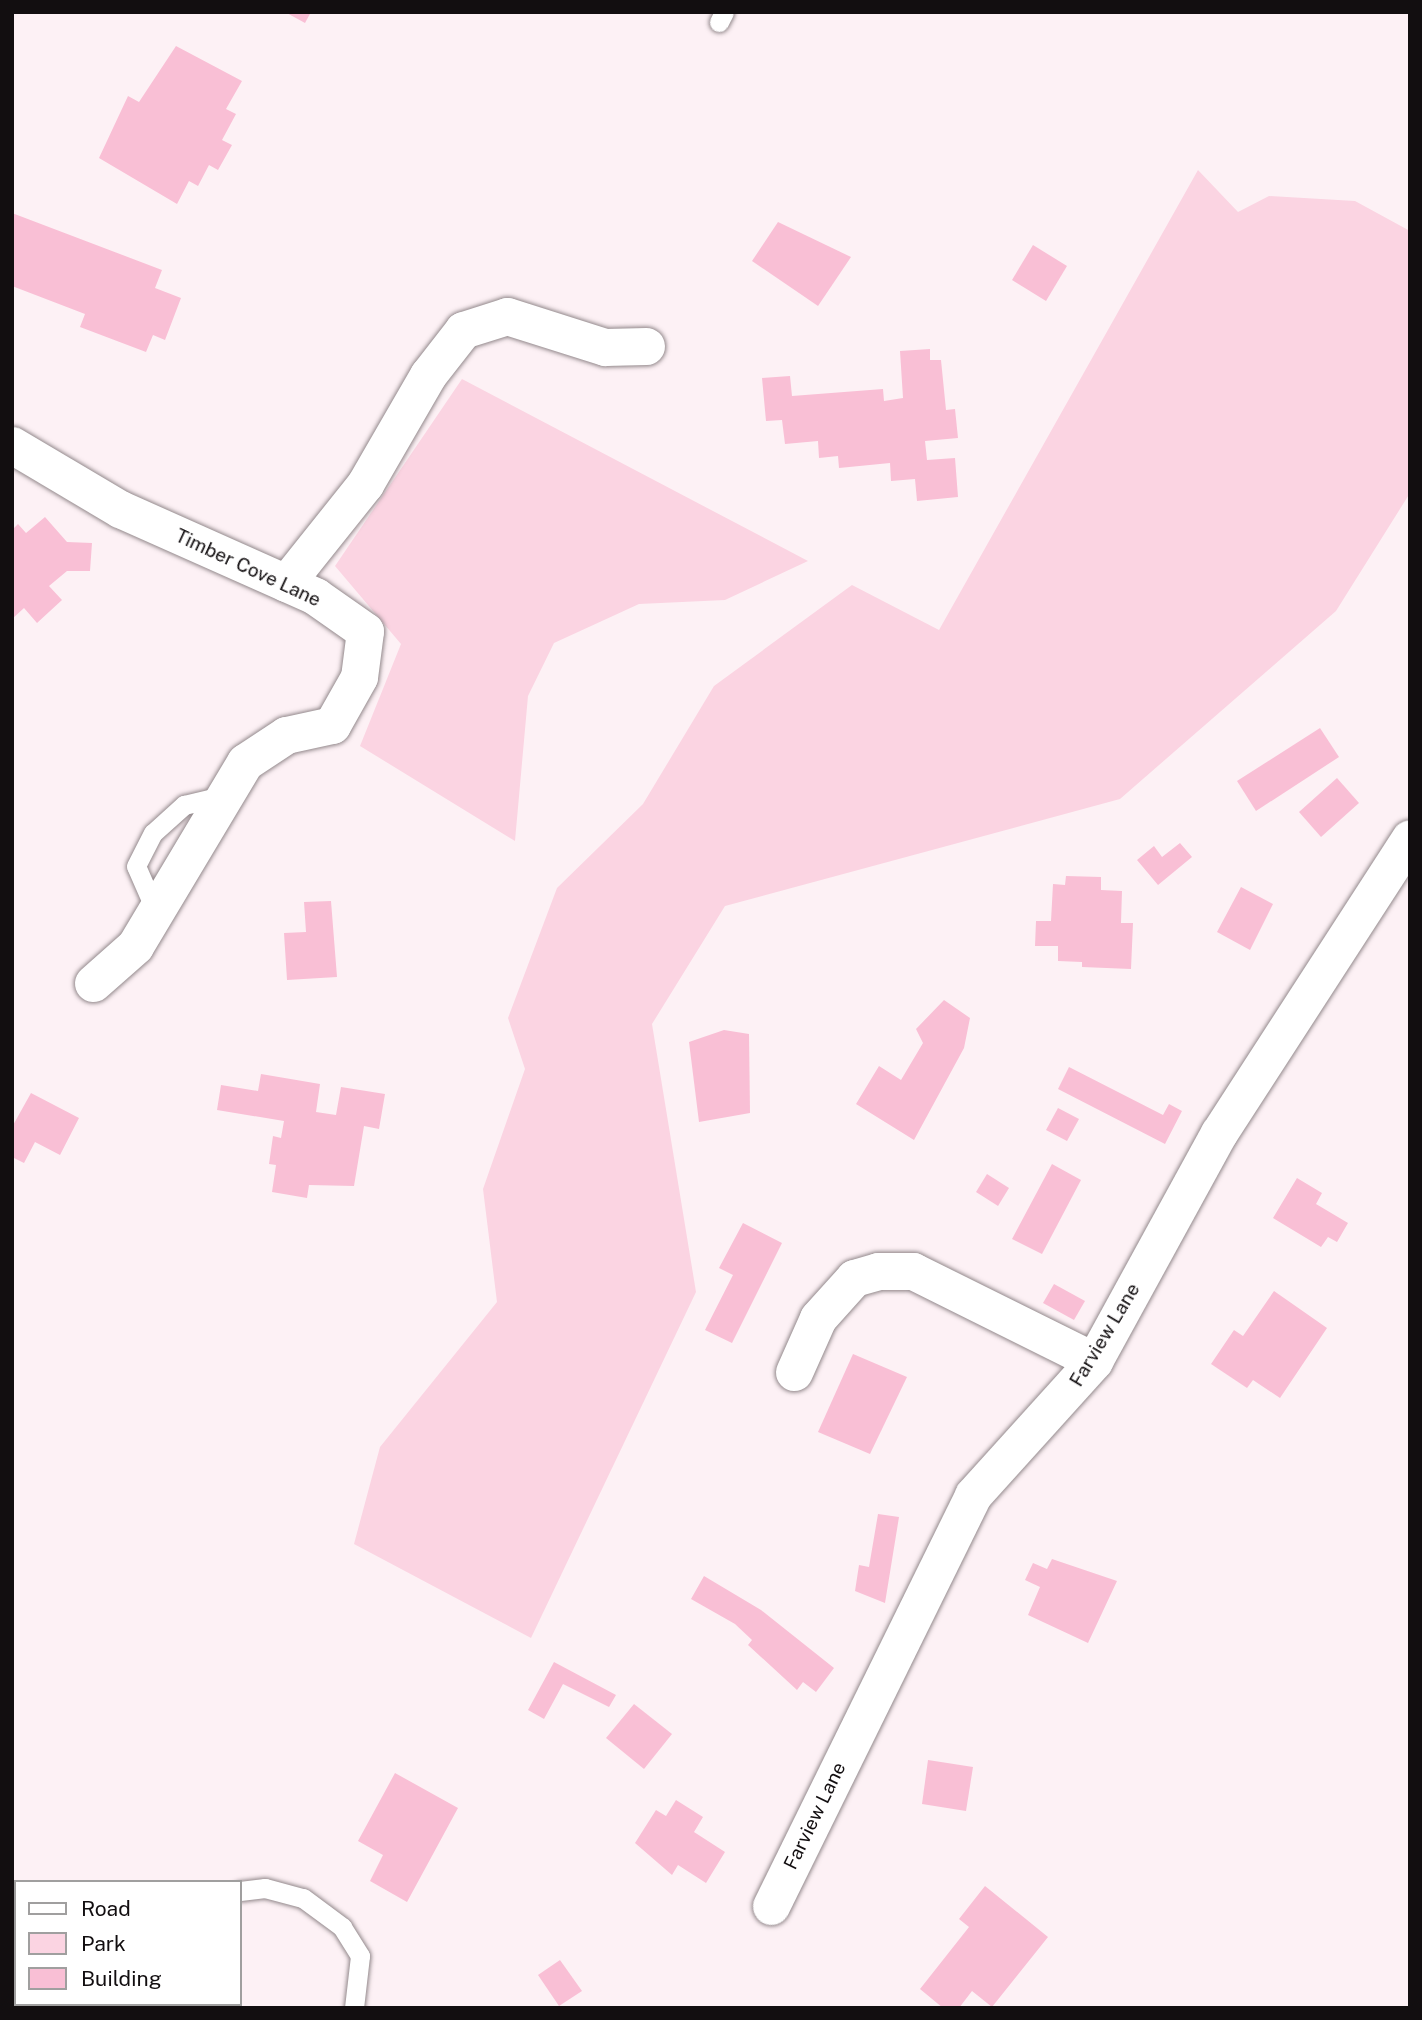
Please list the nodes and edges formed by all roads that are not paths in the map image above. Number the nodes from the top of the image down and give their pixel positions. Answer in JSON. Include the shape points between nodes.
{"nodes":[{"id":1,"x":646,"y":346,"type":"dead end"},
{"id":2,"x":12,"y":445,"type":"edge"},
{"id":3,"x":286,"y":583,"type":"junction"},
{"id":4,"x":1410,"y":838,"type":"edge"},
{"id":5,"x":93,"y":983,"type":"dead end"},
{"id":6,"x":1094,"y":1361,"type":"junction"},
{"id":7,"x":794,"y":1372,"type":"dead end"},
{"id":8,"x":242,"y":1891,"type":"edge"},
{"id":9,"x":771,"y":1906,"type":"dead end"},
{"id":10,"x":354,"y":2008,"type":"edge"}],
"edges":[{"from":1,"to":3,"type":"street","via":[[605,346],[507,316],[463,330],[428,375],[365,484]]},
{"from":2,"to":3,"type":"street","name":"Timber Cove Lane","via":[[120,509]]},
{"from":3,"to":5,"type":"street","name":"Timber Cove Lane","via":[[365,631],[359,677],[332,725],[286,736],[245,762],[135,946]]},
{"from":4,"to":6,"type":"street","name":"Farview Lane","via":[[1219,1133]]},
{"from":6,"to":7,"type":"street","via":[[913,1271],[878,1271],[854,1278],[818,1318]]},
{"from":6,"to":9,"type":"street","name":"Farview Lane","via":[[974,1495]]},
{"from":8,"to":10,"type":"lane","via":[[265,1888],[303,1898],[342,1927],[360,1956]]}]}
